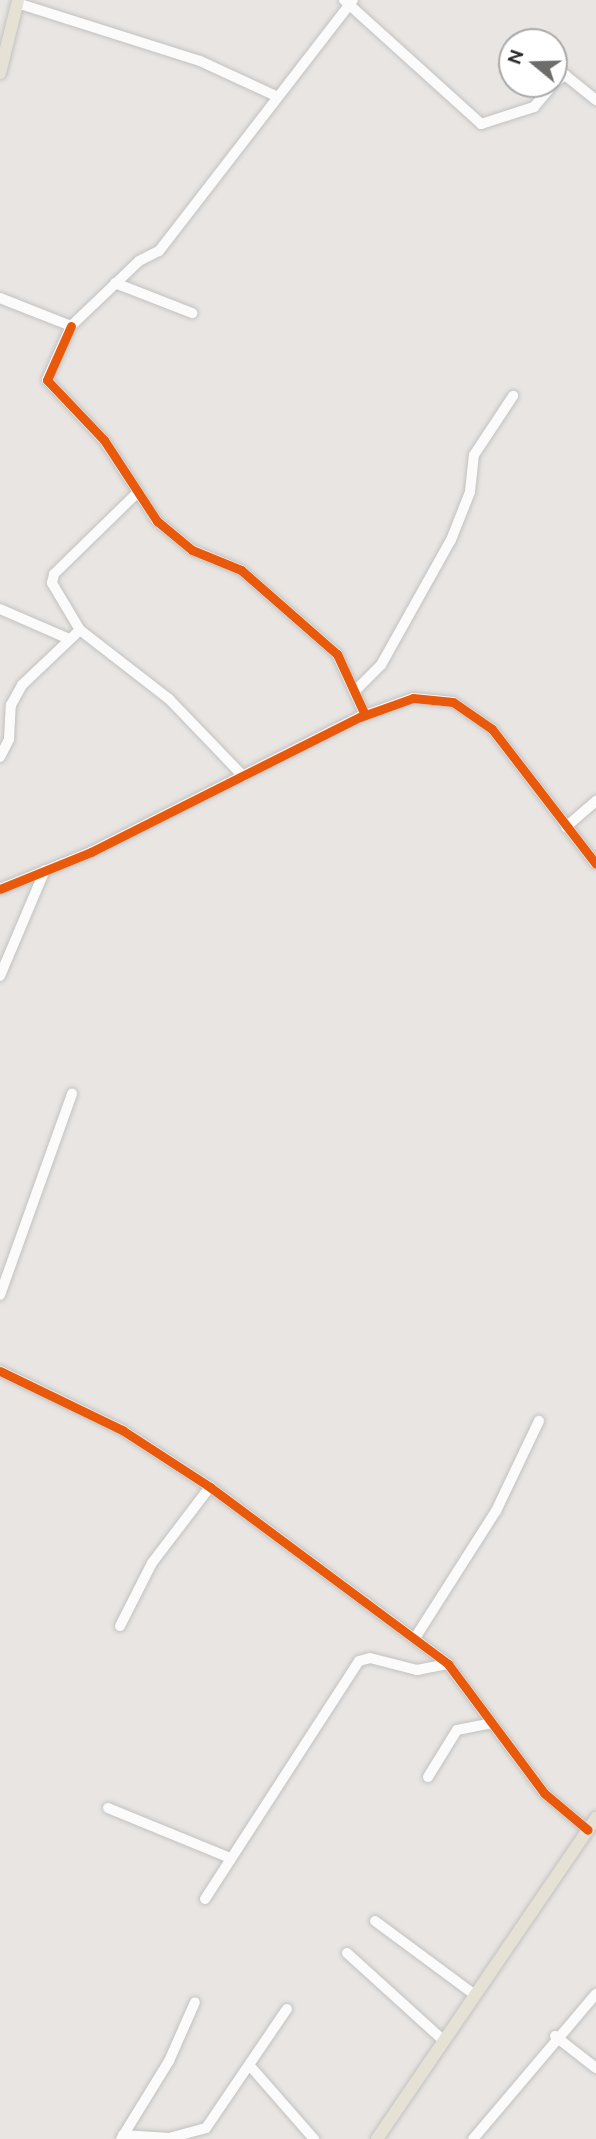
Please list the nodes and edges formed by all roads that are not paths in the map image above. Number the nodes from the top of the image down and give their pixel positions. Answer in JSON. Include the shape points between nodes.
{"nodes":[{"id":1,"x":17,"y":2,"type":"edge"},
{"id":2,"x":348,"y":2,"type":"edge"},
{"id":3,"x":0,"y":73,"type":"edge"},
{"id":4,"x":568,"y":77,"type":"edge"},
{"id":5,"x":276,"y":96,"type":"junction"},
{"id":6,"x":542,"y":98,"type":"edge"},
{"id":7,"x":596,"y":100,"type":"edge"},
{"id":8,"x":115,"y":283,"type":"junction"},
{"id":9,"x":0,"y":298,"type":"edge"},
{"id":10,"x":192,"y":313,"type":"dead end"},
{"id":11,"x":71,"y":327,"type":"junction"},
{"id":12,"x":513,"y":396,"type":"dead end"},
{"id":13,"x":137,"y":493,"type":"junction"},
{"id":14,"x":0,"y":609,"type":"edge"},
{"id":15,"x":80,"y":630,"type":"junction"},
{"id":16,"x":69,"y":639,"type":"junction"},
{"id":17,"x":355,"y":691,"type":"junction"},
{"id":18,"x":365,"y":715,"type":"junction"},
{"id":19,"x":0,"y":757,"type":"edge"},
{"id":20,"x":243,"y":775,"type":"junction"},
{"id":21,"x":596,"y":801,"type":"edge"},
{"id":22,"x":566,"y":827,"type":"junction"},
{"id":23,"x":596,"y":864,"type":"edge"},
{"id":24,"x":45,"y":870,"type":"junction"},
{"id":25,"x":0,"y":889,"type":"edge"},
{"id":26,"x":0,"y":976,"type":"edge"},
{"id":27,"x":72,"y":1094,"type":"dead end"},
{"id":28,"x":0,"y":1295,"type":"edge"},
{"id":29,"x":0,"y":1371,"type":"edge"},
{"id":30,"x":539,"y":1421,"type":"dead end"},
{"id":31,"x":210,"y":1487,"type":"junction"},
{"id":32,"x":120,"y":1626,"type":"dead end"},
{"id":33,"x":415,"y":1638,"type":"junction"},
{"id":34,"x":448,"y":1664,"type":"junction"},
{"id":35,"x":489,"y":1724,"type":"junction"},
{"id":36,"x":428,"y":1777,"type":"dead end"},
{"id":37,"x":108,"y":1808,"type":"dead end"},
{"id":38,"x":596,"y":1818,"type":"edge"},
{"id":39,"x":588,"y":1830,"type":"junction"},
{"id":40,"x":230,"y":1858,"type":"junction"},
{"id":41,"x":205,"y":1899,"type":"dead end"},
{"id":42,"x":375,"y":1922,"type":"dead end"},
{"id":43,"x":347,"y":1953,"type":"dead end"},
{"id":44,"x":596,"y":1994,"type":"edge"},
{"id":45,"x":475,"y":1995,"type":"junction"},
{"id":46,"x":195,"y":2002,"type":"dead end"},
{"id":47,"x":287,"y":2009,"type":"dead end"},
{"id":48,"x":555,"y":2036,"type":"junction"},
{"id":49,"x":444,"y":2041,"type":"junction"},
{"id":50,"x":251,"y":2067,"type":"junction"},
{"id":51,"x":596,"y":2068,"type":"edge"},
{"id":52,"x":207,"y":2127,"type":"junction"},
{"id":53,"x":122,"y":2137,"type":"edge"},
{"id":54,"x":211,"y":2139,"type":"edge"},
{"id":55,"x":314,"y":2139,"type":"edge"},
{"id":56,"x":377,"y":2139,"type":"edge"},
{"id":57,"x":473,"y":2139,"type":"edge"}],
"edges":[{"from":1,"to":3,"type":"main road"},
{"from":1,"to":5,"type":"street","via":[[200,61]]},
{"from":2,"to":5,"type":"street"},
{"from":2,"to":6,"type":"street","via":[[481,124],[534,107]]},
{"from":4,"to":7,"type":"street"},
{"from":5,"to":8,"type":"street","via":[[159,251]]},
{"from":8,"to":10,"type":"street"},
{"from":8,"to":11,"type":"street"},
{"from":9,"to":11,"type":"street"},
{"from":11,"to":13,"type":"street","via":[[47,380],[85,417]]},
{"from":12,"to":17,"type":"street","via":[[474,455],[470,492],[451,540],[381,665]]},
{"from":13,"to":15,"type":"street","via":[[54,574],[52,583]]},
{"from":13,"to":17,"type":"street","via":[[179,541],[241,570],[269,599],[314,630],[337,654]]},
{"from":14,"to":16,"type":"street"},
{"from":15,"to":16,"type":"street"},
{"from":15,"to":20,"type":"street","via":[[169,699]]},
{"from":16,"to":19,"type":"street","via":[[22,685],[10,705],[9,739]]},
{"from":17,"to":18,"type":"street"},
{"from":18,"to":20,"type":"street"},
{"from":18,"to":22,"type":"street","via":[[413,698],[453,702],[470,711],[515,755]]},
{"from":20,"to":24,"type":"street"},
{"from":21,"to":22,"type":"street"},
{"from":22,"to":23,"type":"street"},
{"from":24,"to":25,"type":"street"},
{"from":24,"to":26,"type":"street"},
{"from":27,"to":28,"type":"street"},
{"from":29,"to":31,"type":"street","via":[[122,1430]]},
{"from":30,"to":33,"type":"street","via":[[496,1511]]},
{"from":31,"to":32,"type":"street","via":[[152,1563]]},
{"from":31,"to":33,"type":"street"},
{"from":33,"to":34,"type":"street"},
{"from":34,"to":35,"type":"street"},
{"from":34,"to":40,"type":"street","via":[[417,1670],[370,1658],[359,1661]]},
{"from":35,"to":36,"type":"street","via":[[457,1730]]},
{"from":35,"to":39,"type":"street","via":[[544,1793]]},
{"from":37,"to":40,"type":"street"},
{"from":38,"to":39,"type":"main road"},
{"from":39,"to":45,"type":"main road"},
{"from":40,"to":41,"type":"street"},
{"from":42,"to":45,"type":"street"},
{"from":43,"to":49,"type":"street"},
{"from":44,"to":48,"type":"street"},
{"from":45,"to":49,"type":"main road"},
{"from":46,"to":53,"type":"street","via":[[165,2068]]},
{"from":47,"to":50,"type":"street"},
{"from":48,"to":51,"type":"street"},
{"from":48,"to":57,"type":"street"},
{"from":49,"to":56,"type":"main road"},
{"from":50,"to":52,"type":"street"},
{"from":50,"to":55,"type":"street"},
{"from":52,"to":53,"type":"street","via":[[169,2138]]},
{"from":52,"to":54,"type":"street"}]}
